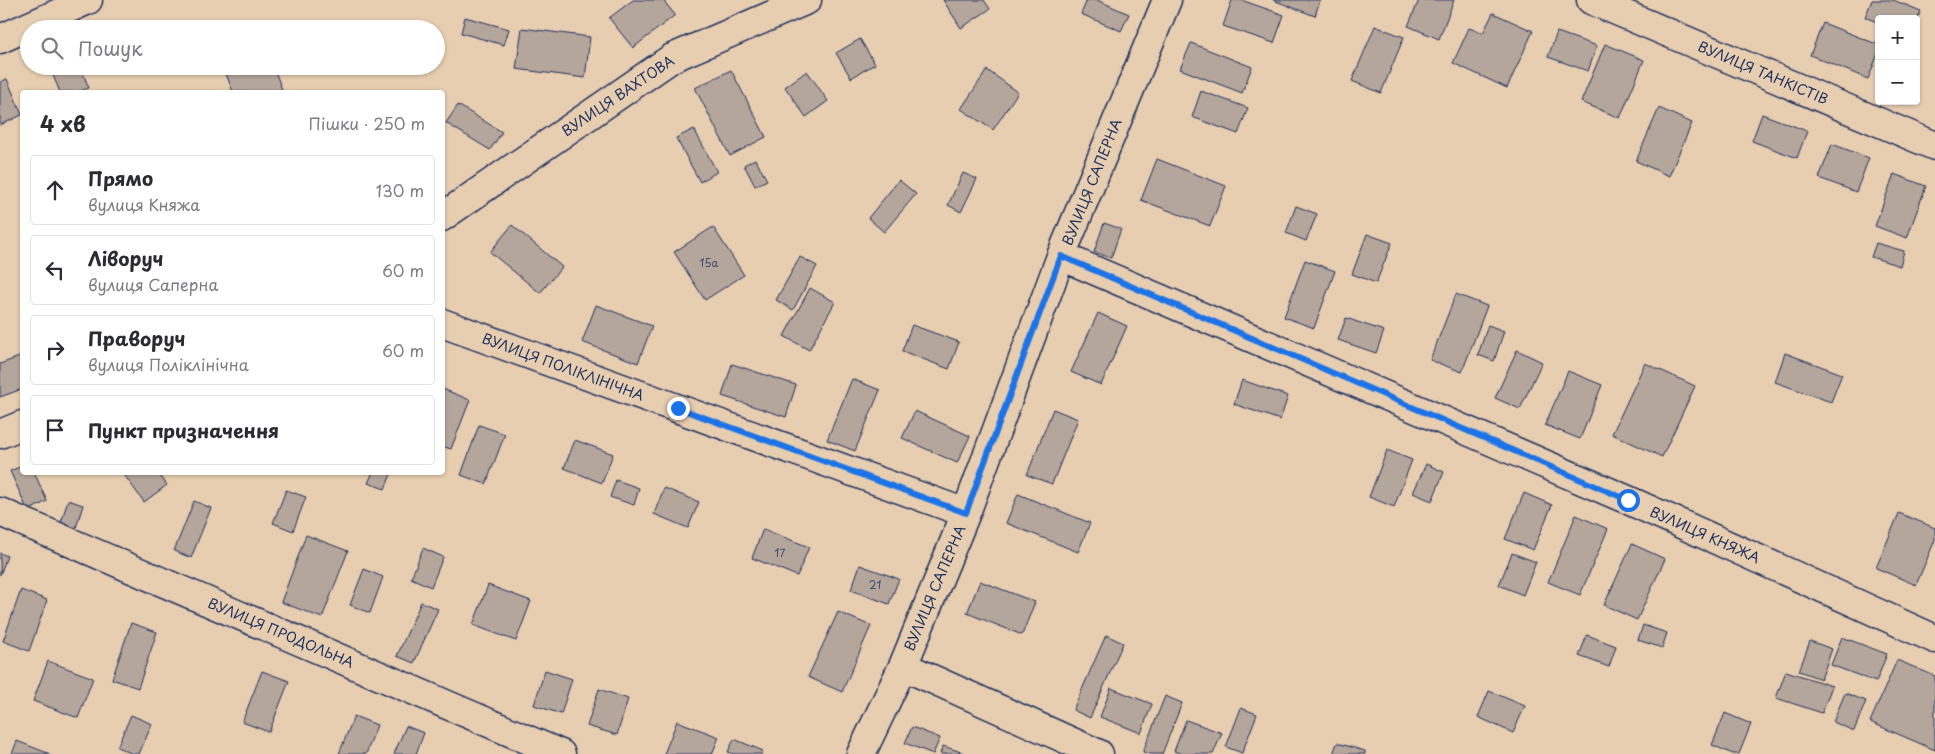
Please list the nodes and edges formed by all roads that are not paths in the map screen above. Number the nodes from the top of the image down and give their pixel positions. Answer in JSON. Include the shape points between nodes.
{"nodes":[{"id":1,"x":88,"y":0,"type":"edge"},
{"id":2,"x":807,"y":0,"type":"edge"},
{"id":3,"x":1167,"y":0,"type":"edge"},
{"id":4,"x":1591,"y":0,"type":"edge"},
{"id":5,"x":43,"y":20,"type":"edge"},
{"id":6,"x":20,"y":30,"type":"edge"},
{"id":7,"x":0,"y":39,"type":"edge"},
{"id":8,"x":1935,"y":146,"type":"edge"},
{"id":9,"x":445,"y":216,"type":"edge"},
{"id":10,"x":1061,"y":256,"type":"junction"},
{"id":11,"x":445,"y":324,"type":"edge"},
{"id":12,"x":20,"y":426,"type":"edge"},
{"id":13,"x":0,"y":434,"type":"edge"},
{"id":14,"x":0,"y":512,"type":"edge"},
{"id":15,"x":966,"y":513,"type":"junction"},
{"id":16,"x":1935,"y":639,"type":"edge"},
{"id":17,"x":903,"y":666,"type":"junction"},
{"id":18,"x":561,"y":754,"type":"edge"},
{"id":19,"x":861,"y":754,"type":"edge"},
{"id":20,"x":1099,"y":754,"type":"edge"}],
"edges":[{"from":1,"to":5,"type":"street"},
{"from":2,"to":9,"type":"street","name":"ВУЛИЦЯ ВАХТОВА","via":[[672,58]]},
{"from":3,"to":10,"type":"street","name":"ВУЛИЦЯ САПЕРНА"},
{"from":4,"to":8,"type":"street","name":"ВУЛИЦЯ ТАНКІСТІВ"},
{"from":6,"to":7,"type":"street"},
{"from":10,"to":15,"type":"street","name":"ВУЛИЦЯ САПЕРНА"},
{"from":10,"to":16,"type":"street","name":"ВУЛИЦЯ КНЯЖА","via":[[1628,500]]},
{"from":11,"to":15,"type":"street","name":"ВУЛИЦЯ ПОЛІКЛІНІЧНА"},
{"from":12,"to":13,"type":"street"},
{"from":14,"to":18,"type":"street","name":"ВУЛИЦЯ ПРОДОЛЬНА"},
{"from":15,"to":17,"type":"street","name":"ВУЛИЦЯ САПЕРНА"},
{"from":17,"to":19,"type":"street","name":"ВУЛИЦЯ САПЕРНА"},
{"from":17,"to":20,"type":"street"}]}
